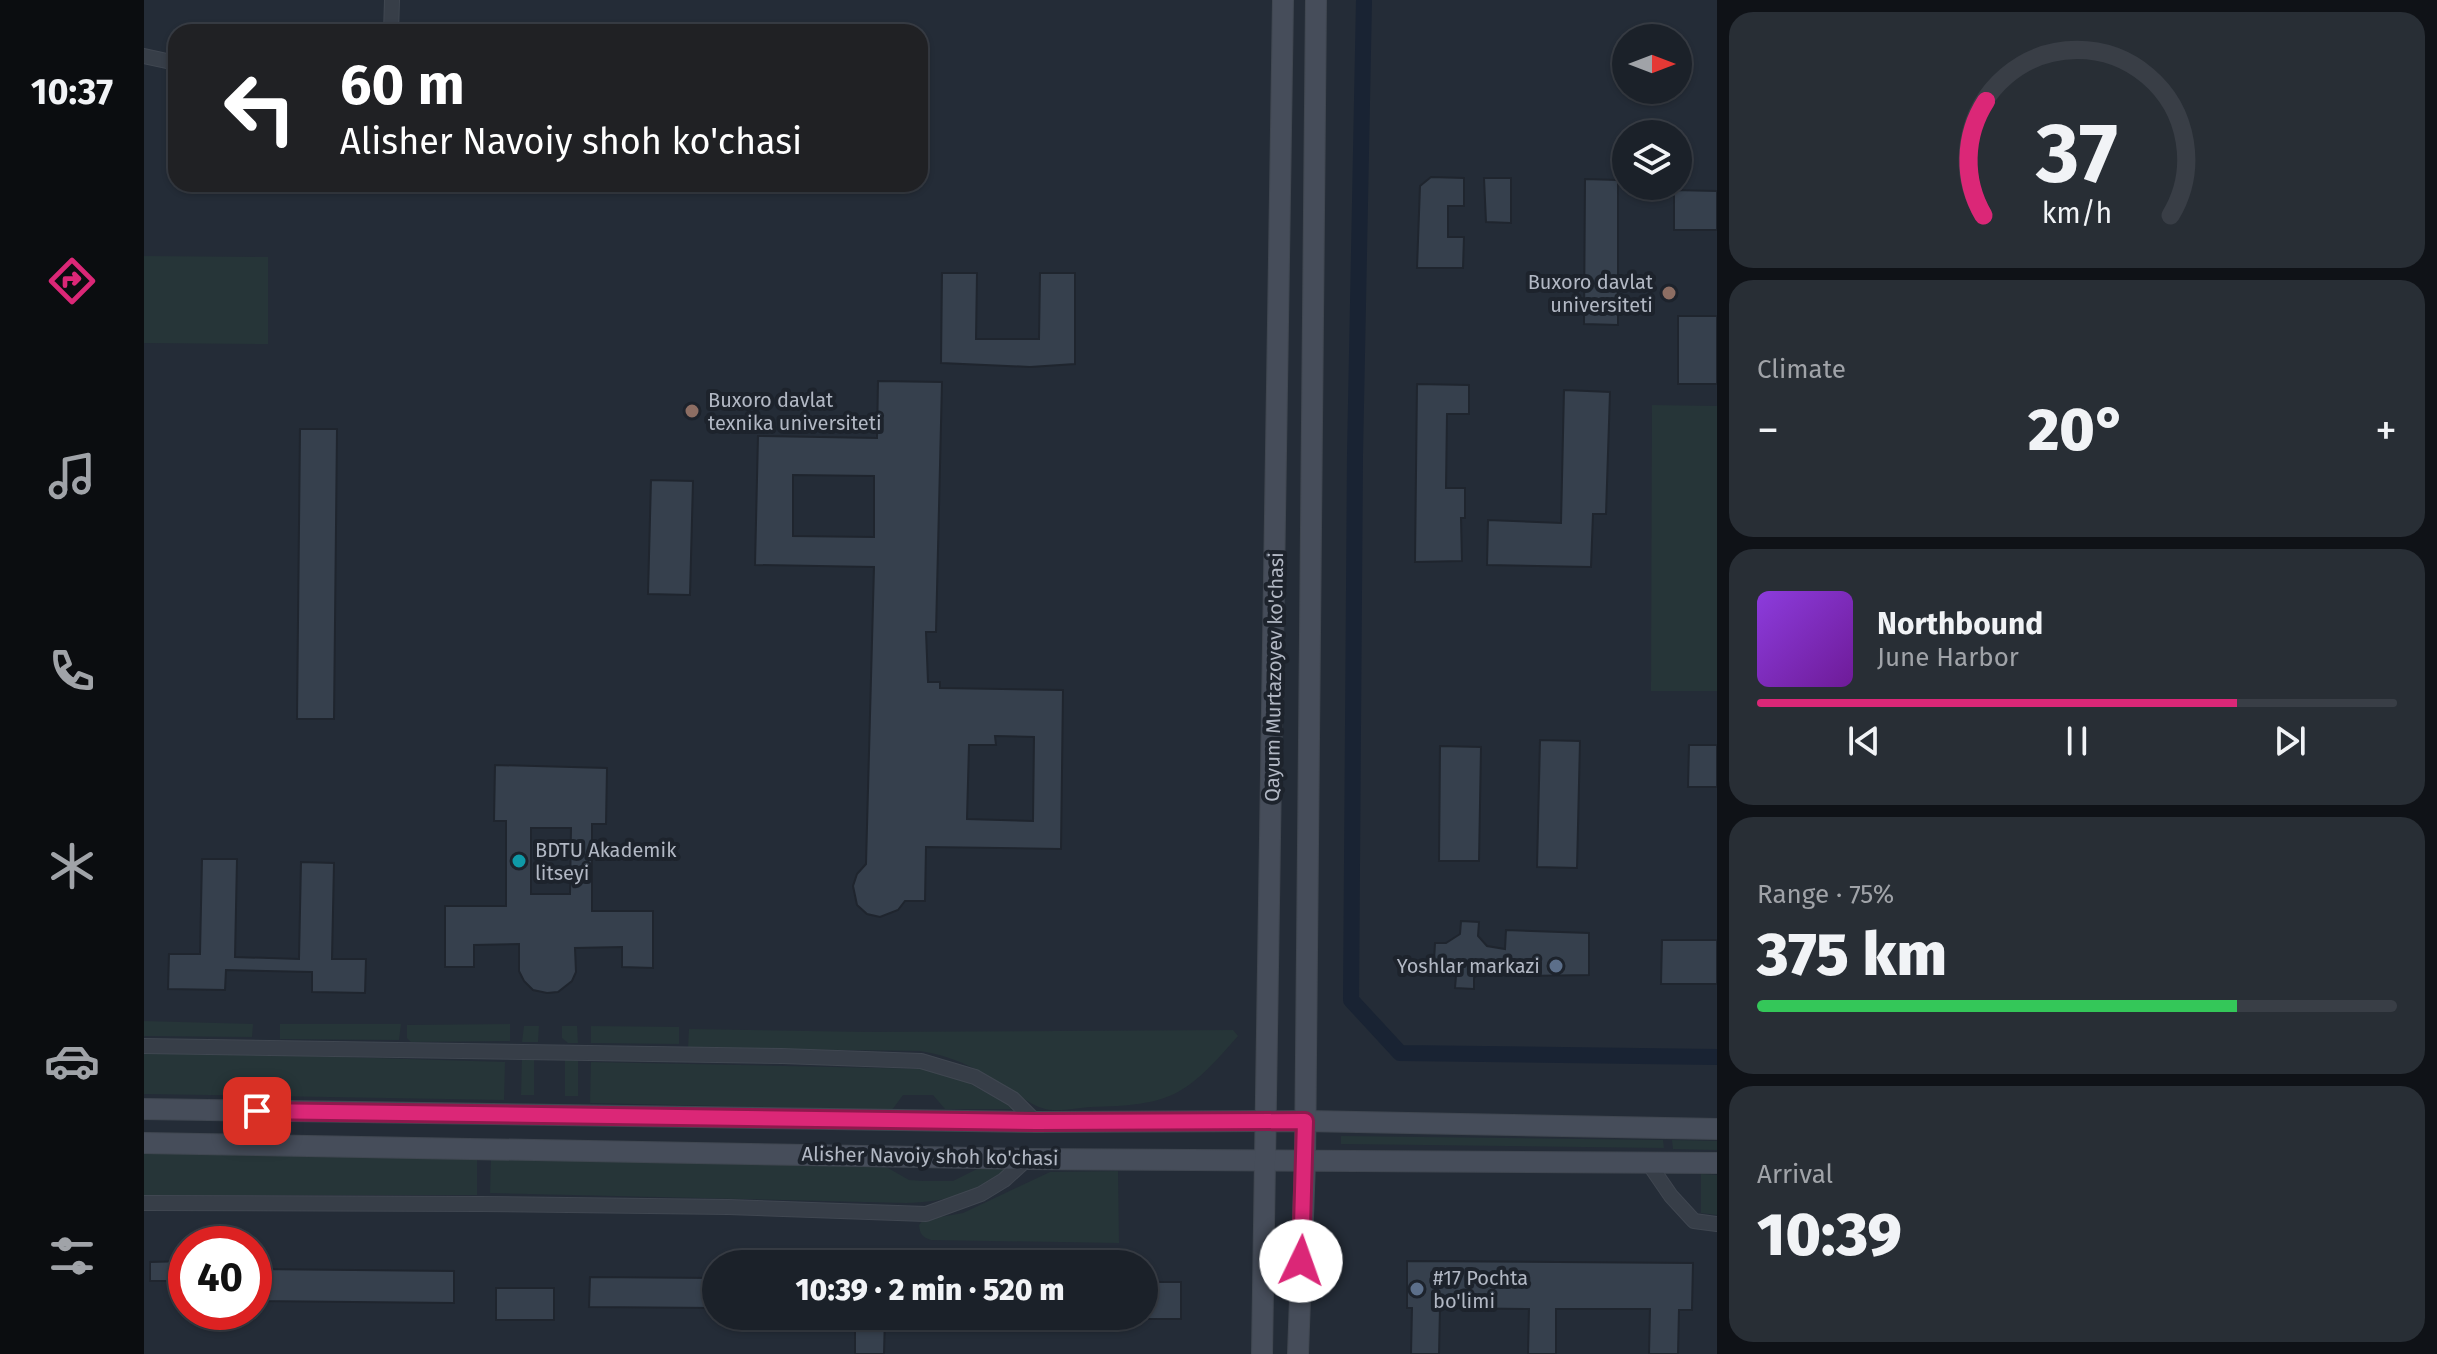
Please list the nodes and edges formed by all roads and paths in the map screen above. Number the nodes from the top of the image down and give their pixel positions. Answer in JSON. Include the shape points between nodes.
{"nodes":[{"id":1,"x":392,"y":0,"type":"edge"},
{"id":2,"x":1283,"y":8,"type":"edge"},
{"id":3,"x":1316,"y":8,"type":"edge"},
{"id":4,"x":391,"y":24,"type":"edge"},
{"id":5,"x":144,"y":56,"type":"edge"},
{"id":6,"x":168,"y":61,"type":"edge"},
{"id":7,"x":1283,"y":70,"type":"junction"},
{"id":8,"x":1315,"y":70,"type":"junction"},
{"id":9,"x":144,"y":1046,"type":"edge"},
{"id":10,"x":144,"y":1109,"type":"edge"},
{"id":11,"x":1267,"y":1121,"type":"junction"},
{"id":12,"x":1305,"y":1121,"type":"junction"},
{"id":13,"x":1036,"y":1122,"type":"junction"},
{"id":14,"x":1717,"y":1129,"type":"edge"},
{"id":15,"x":144,"y":1143,"type":"edge"},
{"id":16,"x":1027,"y":1159,"type":"junction"},
{"id":17,"x":1266,"y":1161,"type":"junction"},
{"id":18,"x":1647,"y":1161,"type":"junction"},
{"id":19,"x":1305,"y":1162,"type":"junction"},
{"id":20,"x":1717,"y":1163,"type":"edge"},
{"id":21,"x":144,"y":1203,"type":"edge"},
{"id":22,"x":1717,"y":1224,"type":"edge"},
{"id":23,"x":1262,"y":1354,"type":"edge"},
{"id":24,"x":1298,"y":1354,"type":"edge"}],
"edges":[{"from":1,"to":4,"type":"street"},
{"from":2,"to":3,"type":"main road"},
{"from":2,"to":7,"type":"main road","name":"Qayum Murtazoyev ko'chasi"},
{"from":3,"to":8,"type":"main road","name":"Qayum Murtazoyev ko'chasi"},
{"from":5,"to":6,"type":"street"},
{"from":7,"to":8,"type":"main road"},
{"from":7,"to":11,"type":"main road","name":"Qayum Murtazoyev ko'chasi"},
{"from":8,"to":12,"type":"main road","name":"Qayum Murtazoyev ko'chasi"},
{"from":9,"to":13,"type":"street","via":[[921,1061],[975,1077],[1013,1099]]},
{"from":10,"to":13,"type":"main road","name":"Alisher Navoiy shoh ko'chasi"},
{"from":11,"to":12,"type":"main road","name":"Alisher Navoiy shoh ko'chasi"},
{"from":11,"to":13,"type":"main road","name":"Alisher Navoiy shoh ko'chasi"},
{"from":11,"to":17,"type":"main road","name":"Qayum Murtazoyev ko'chasi"},
{"from":12,"to":14,"type":"main road","name":"Alisher Navoiy shoh ko'chasi"},
{"from":12,"to":19,"type":"main road","name":"Qayum Murtazoyev ko'chasi"},
{"from":15,"to":16,"type":"main road","name":"Alisher Navoiy shoh ko'chasi"},
{"from":16,"to":17,"type":"main road","name":"Alisher Navoiy shoh ko'chasi"},
{"from":16,"to":21,"type":"street","via":[[981,1194],[926,1214],[728,1207]]},
{"from":17,"to":19,"type":"main road","name":"Alisher Navoiy shoh ko'chasi"},
{"from":17,"to":23,"type":"main road","name":"Qayum Murtazoyev ko'chasi"},
{"from":18,"to":19,"type":"main road","name":"Alisher Navoiy shoh ko'chasi"},
{"from":18,"to":20,"type":"main road","name":"Alisher Navoiy shoh ko'chasi"},
{"from":18,"to":22,"type":"street","via":[[1694,1221]]},
{"from":19,"to":24,"type":"main road","name":"Qayum Murtazoyev ko'chasi"}]}
